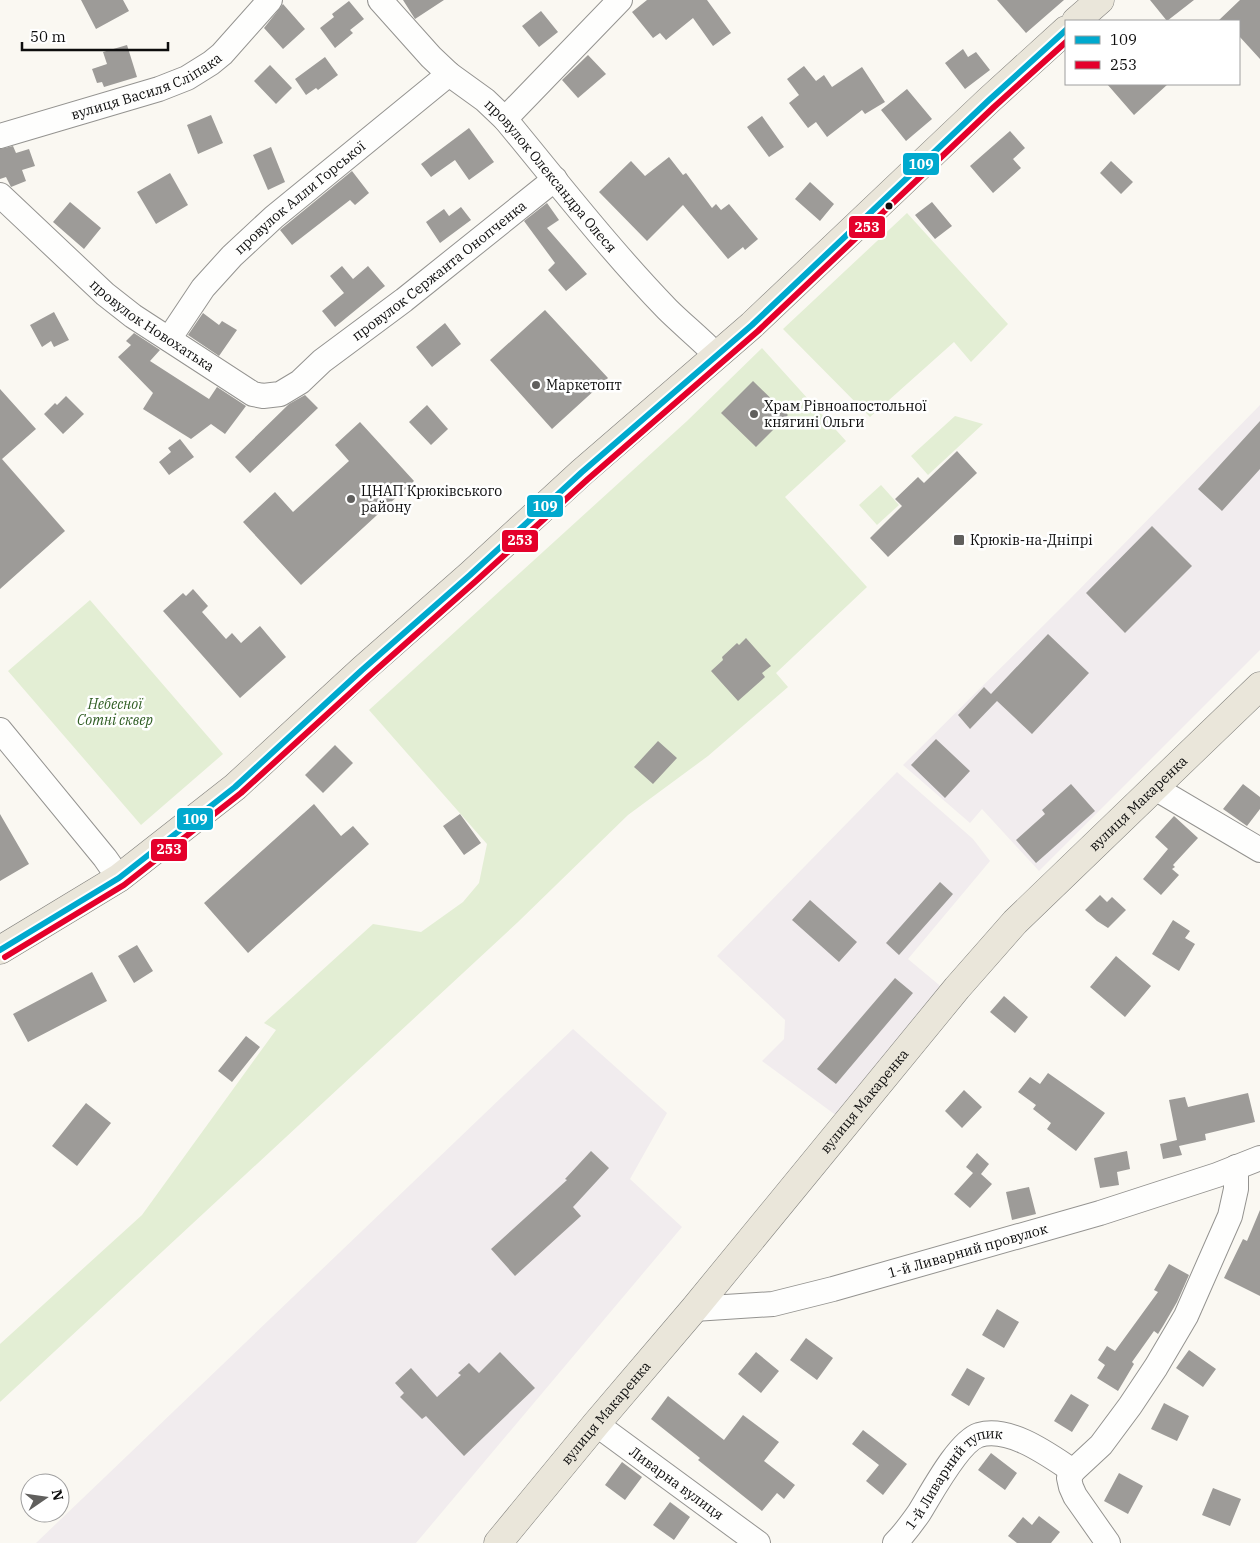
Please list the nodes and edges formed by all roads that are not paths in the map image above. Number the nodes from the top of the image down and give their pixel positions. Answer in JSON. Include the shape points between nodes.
{"nodes":[{"id":1,"x":270,"y":0,"type":"edge"},
{"id":2,"x":380,"y":0,"type":"edge"},
{"id":3,"x":620,"y":0,"type":"edge"},
{"id":4,"x":1100,"y":0,"type":"edge"},
{"id":5,"x":1077,"y":20,"type":"edge"},
{"id":6,"x":1065,"y":31,"type":"edge"},
{"id":7,"x":449,"y":74,"type":"junction"},
{"id":8,"x":505,"y":119,"type":"junction"},
{"id":9,"x":0,"y":136,"type":"edge"},
{"id":10,"x":555,"y":179,"type":"junction"},
{"id":11,"x":0,"y":194,"type":"edge"},
{"id":12,"x":169,"y":339,"type":"junction"},
{"id":13,"x":717,"y":356,"type":"junction"},
{"id":14,"x":322,"y":361,"type":"joint"},
{"id":15,"x":1260,"y":686,"type":"edge"},
{"id":16,"x":0,"y":730,"type":"edge"},
{"id":17,"x":1155,"y":788,"type":"junction"},
{"id":18,"x":1260,"y":850,"type":"edge"},
{"id":19,"x":119,"y":878,"type":"junction"},
{"id":20,"x":0,"y":950,"type":"edge"},
{"id":21,"x":1260,"y":1158,"type":"edge"},
{"id":22,"x":1236,"y":1167,"type":"junction"},
{"id":23,"x":694,"y":1309,"type":"junction"},
{"id":24,"x":596,"y":1424,"type":"junction"},
{"id":25,"x":1073,"y":1471,"type":"junction"},
{"id":26,"x":498,"y":1543,"type":"edge"},
{"id":27,"x":758,"y":1543,"type":"edge"},
{"id":28,"x":896,"y":1543,"type":"edge"},
{"id":29,"x":1108,"y":1543,"type":"edge"}],
"edges":[{"from":1,"to":9,"type":"street","name":"вулиця Василя Сліпака","via":[[231,46],[212,63],[187,78]]},
{"from":2,"to":7,"type":"street","name":"провулок Олександра Олеся"},
{"from":3,"to":8,"type":"street"},
{"from":4,"to":5,"type":"main road"},
{"from":6,"to":13,"type":"main road"},
{"from":7,"to":8,"type":"street","name":"провулок Олександра Олеся","via":[[486,100]]},
{"from":7,"to":12,"type":"street","name":"провулок Алли Горської","via":[[274,217],[232,256],[203,288]]},
{"from":8,"to":10,"type":"street","name":"провулок Олександра Олеся"},
{"from":10,"to":13,"type":"street","name":"провулок Олександра Олеся","via":[[668,310]]},
{"from":10,"to":14,"type":"street","name":"провулок Сержанта Онопченка"},
{"from":11,"to":12,"type":"street","name":"провулок Новохатька","via":[[105,294]]},
{"from":12,"to":14,"type":"street","name":"провулок Новохатька","via":[[253,394],[263,396],[289,389]]},
{"from":13,"to":19,"type":"main road","via":[[604,453],[235,787]]},
{"from":15,"to":17,"type":"main road","name":"вулиця Макаренка"},
{"from":16,"to":19,"type":"street"},
{"from":17,"to":18,"type":"street"},
{"from":17,"to":23,"type":"main road","name":"вулиця Макаренка","via":[[1015,922],[957,988]]},
{"from":19,"to":20,"type":"main road"},
{"from":21,"to":22,"type":"street","name":"1-й Ливарний провулок"},
{"from":22,"to":23,"type":"street","name":"1-й Ливарний провулок","via":[[1100,1213],[833,1289],[773,1304]]},
{"from":22,"to":25,"type":"street","via":[[1236,1189],[1230,1216],[1186,1316],[1130,1406],[1101,1445]]},
{"from":23,"to":24,"type":"main road","name":"вулиця Макаренка"},
{"from":24,"to":26,"type":"main road","name":"вулиця Макаренка"},
{"from":24,"to":27,"type":"street","name":"Ливарна вулиця"},
{"from":25,"to":28,"type":"street","name":"1-й Ливарний тупик","via":[[1012,1437],[979,1435],[967,1442]]},
{"from":25,"to":29,"type":"street","via":[[1069,1478],[1075,1496]]}]}
